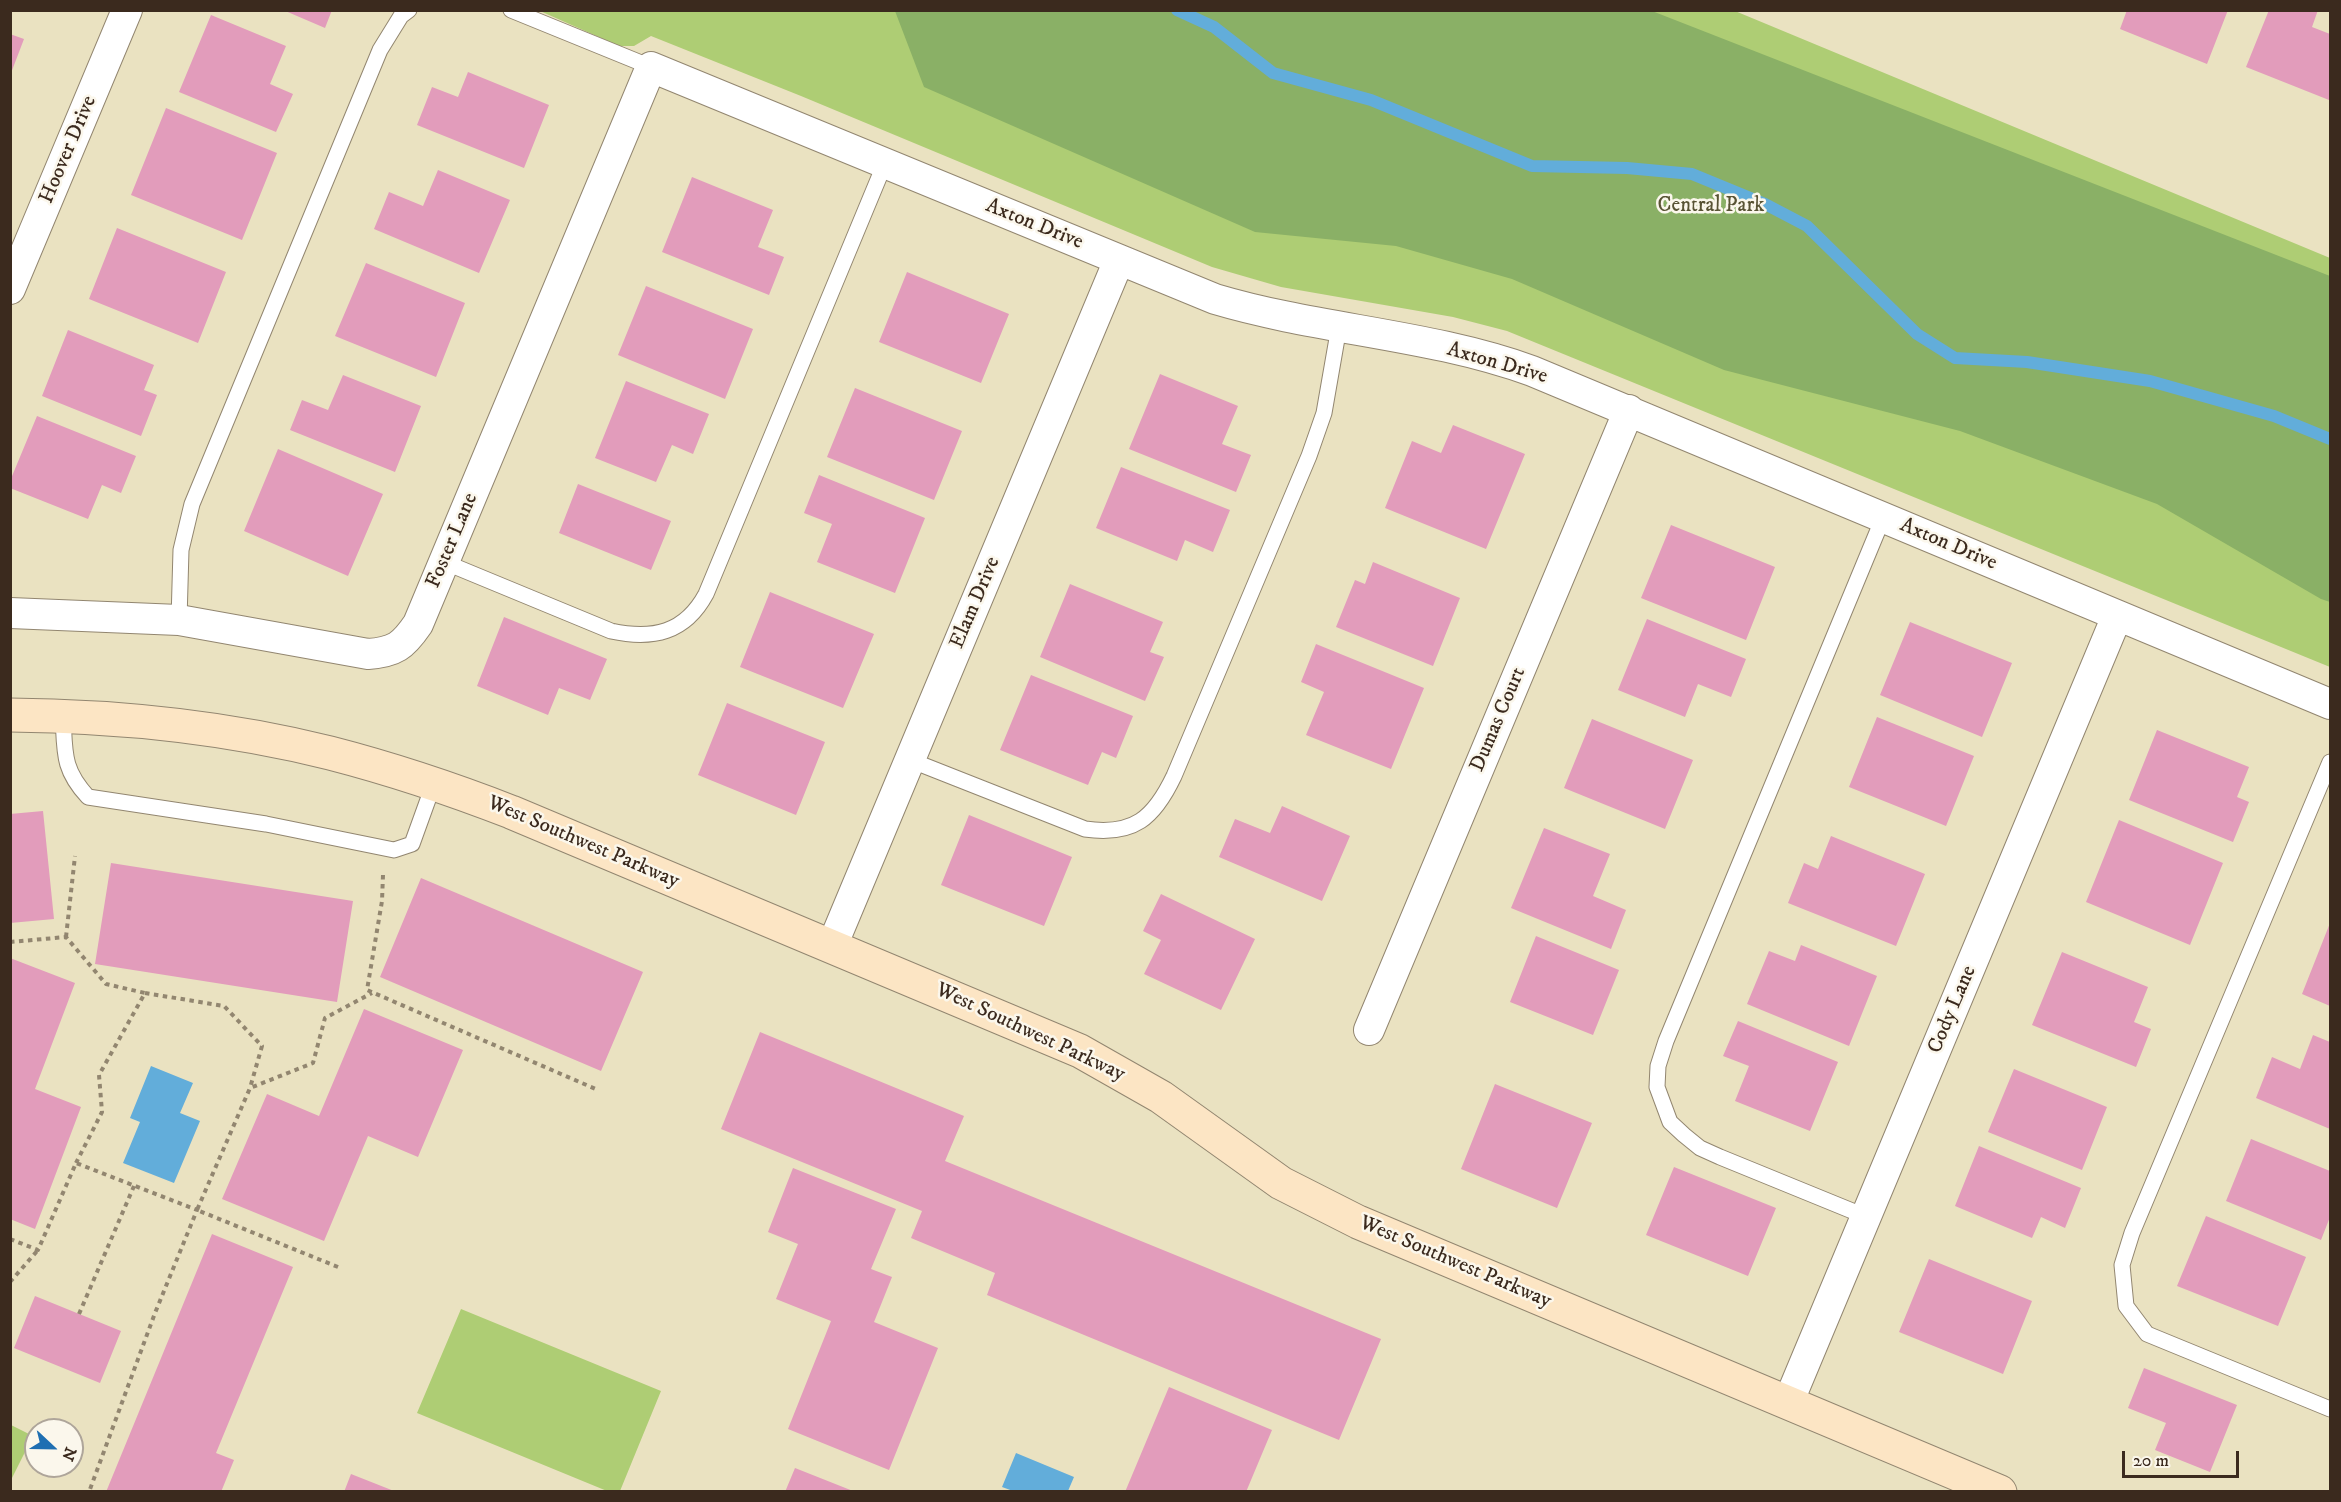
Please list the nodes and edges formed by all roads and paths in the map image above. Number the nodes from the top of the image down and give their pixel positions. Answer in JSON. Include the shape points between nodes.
{"nodes":[{"id":1,"x":128,"y":10,"type":"edge"},
{"id":2,"x":409,"y":10,"type":"edge"},
{"id":3,"x":511,"y":10,"type":"edge"},
{"id":4,"x":651,"y":67,"type":"junction"},
{"id":5,"x":885,"y":163,"type":"junction"},
{"id":6,"x":1119,"y":260,"type":"junction"},
{"id":7,"x":10,"y":289,"type":"edge"},
{"id":8,"x":1339,"y":327,"type":"junction"},
{"id":9,"x":1629,"y":411,"type":"junction"},
{"id":10,"x":1883,"y":518,"type":"junction"},
{"id":11,"x":444,"y":562,"type":"junction"},
{"id":12,"x":10,"y":613,"type":"edge"},
{"id":13,"x":2117,"y":616,"type":"junction"},
{"id":14,"x":179,"y":620,"type":"junction"},
{"id":15,"x":2331,"y":704,"type":"edge"},
{"id":16,"x":10,"y":715,"type":"edge"},
{"id":17,"x":63,"y":716,"type":"junction"},
{"id":18,"x":910,"y":760,"type":"junction"},
{"id":19,"x":2331,"y":762,"type":"edge"},
{"id":20,"x":434,"y":783,"type":"junction"},
{"id":21,"x":384,"y":848,"type":"junction"},
{"id":22,"x":75,"y":856,"type":"dead end"},
{"id":23,"x":66,"y":937,"type":"junction"},
{"id":24,"x":10,"y":942,"type":"edge"},
{"id":25,"x":832,"y":946,"type":"junction"},
{"id":26,"x":145,"y":993,"type":"junction"},
{"id":27,"x":372,"y":993,"type":"junction"},
{"id":28,"x":1369,"y":1030,"type":"dead end"},
{"id":29,"x":250,"y":1089,"type":"junction"},
{"id":30,"x":598,"y":1090,"type":"dead end"},
{"id":31,"x":76,"y":1163,"type":"junction"},
{"id":32,"x":134,"y":1186,"type":"junction"},
{"id":33,"x":197,"y":1210,"type":"junction"},
{"id":34,"x":1867,"y":1216,"type":"junction"},
{"id":35,"x":10,"y":1239,"type":"edge"},
{"id":36,"x":38,"y":1250,"type":"junction"},
{"id":37,"x":338,"y":1267,"type":"dead end"},
{"id":38,"x":10,"y":1282,"type":"edge"},
{"id":39,"x":79,"y":1314,"type":"dead end"},
{"id":40,"x":1788,"y":1403,"type":"junction"},
{"id":41,"x":2331,"y":1409,"type":"edge"},
{"id":42,"x":89,"y":1491,"type":"edge"},
{"id":43,"x":2000,"y":1491,"type":"edge"}],
"edges":[{"from":1,"to":7,"type":"street","name":"Hoover Drive"},
{"from":2,"to":14,"type":"lane","via":[[380,50],[195,495],[181,550]]},
{"from":3,"to":4,"type":"lane"},
{"from":4,"to":5,"type":"street","name":"Axton Drive"},
{"from":4,"to":11,"type":"street","name":"Foster Lane"},
{"from":5,"to":6,"type":"street","name":"Axton Drive"},
{"from":5,"to":11,"type":"lane","via":[[698,610],[686,621],[643,636],[611,631]]},
{"from":6,"to":8,"type":"street","name":"Axton Drive","via":[[1186,289],[1250,310]]},
{"from":6,"to":18,"type":"street","name":"Elam Drive"},
{"from":8,"to":9,"type":"street","name":"Axton Drive","via":[[1506,362]]},
{"from":8,"to":18,"type":"lane","via":[[1324,413],[1309,456],[1174,776],[1156,808],[1131,828],[1104,832],[1085,829]]},
{"from":9,"to":10,"type":"street","name":"Axton Drive"},
{"from":9,"to":28,"type":"street","name":"Dumas Court"},
{"from":10,"to":13,"type":"street","name":"Axton Drive"},
{"from":10,"to":34,"type":"lane","via":[[1666,1041],[1657,1087],[1670,1122],[1700,1148]]},
{"from":11,"to":14,"type":"street","name":"Foster Lane","via":[[413,632],[398,648],[384,653],[368,654]]},
{"from":12,"to":14,"type":"street","name":"Foster Lane"},
{"from":13,"to":15,"type":"street","name":"Axton Drive"},
{"from":13,"to":34,"type":"street","name":"Cody Lane"},
{"from":16,"to":17,"type":"street","name":"West Southwest Parkway"},
{"from":17,"to":20,"type":"street","name":"West Southwest Parkway","via":[[162,724],[279,742]]},
{"from":17,"to":21,"type":"lane","via":[[66,762],[74,782],[88,797],[266,824]]},
{"from":18,"to":25,"type":"street","name":"Elam Drive"},
{"from":19,"to":41,"type":"lane","via":[[2132,1233],[2122,1265],[2126,1306],[2147,1334]]},
{"from":20,"to":21,"type":"lane","via":[[412,844],[394,850]]},
{"from":20,"to":25,"type":"street","name":"West Southwest Parkway"},
{"from":21,"to":27,"type":"path","via":[[382,901],[367,990]]},
{"from":22,"to":23,"type":"path"},
{"from":23,"to":24,"type":"path"},
{"from":23,"to":26,"type":"path","via":[[106,984]]},
{"from":25,"to":40,"type":"street","name":"West Southwest Parkway","via":[[1099,1061],[1161,1097],[1281,1183],[1328,1208]]},
{"from":26,"to":29,"type":"path","via":[[224,1006],[262,1046]]},
{"from":26,"to":31,"type":"path","via":[[99,1074],[102,1112]]},
{"from":27,"to":29,"type":"path","via":[[325,1018],[314,1063]]},
{"from":27,"to":30,"type":"path"},
{"from":29,"to":33,"type":"path"},
{"from":31,"to":32,"type":"path"},
{"from":31,"to":36,"type":"path"},
{"from":32,"to":33,"type":"path"},
{"from":32,"to":39,"type":"path"},
{"from":33,"to":37,"type":"path"},
{"from":33,"to":42,"type":"path"},
{"from":34,"to":40,"type":"street","name":"Cody Lane"},
{"from":35,"to":36,"type":"path"},
{"from":36,"to":38,"type":"path"},
{"from":40,"to":43,"type":"street","name":"West Southwest Parkway"}]}
